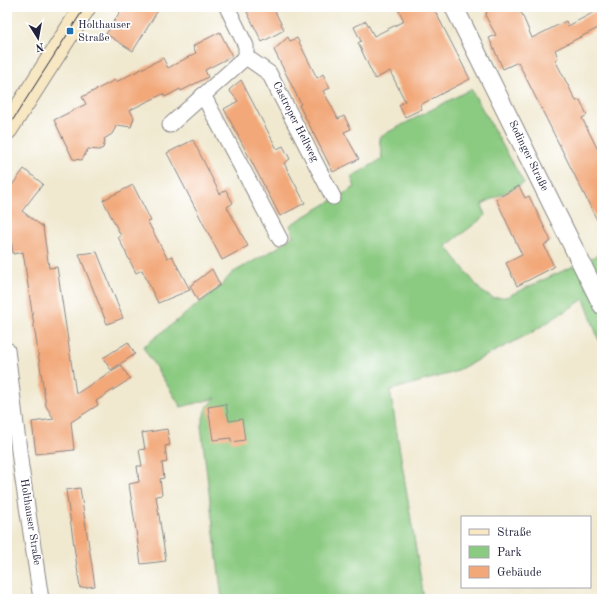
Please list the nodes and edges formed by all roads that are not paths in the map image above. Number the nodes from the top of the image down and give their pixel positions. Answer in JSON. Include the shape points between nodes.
{"nodes":[{"id":1,"x":85,"y":7,"type":"edge"},
{"id":2,"x":227,"y":7,"type":"edge"},
{"id":3,"x":454,"y":7,"type":"edge"},
{"id":4,"x":246,"y":57,"type":"junction"},
{"id":5,"x":203,"y":95,"type":"junction"},
{"id":6,"x":170,"y":125,"type":"dead end"},
{"id":7,"x":7,"y":129,"type":"edge"},
{"id":8,"x":334,"y":197,"type":"dead end"},
{"id":9,"x":280,"y":239,"type":"dead end"},
{"id":10,"x":602,"y":305,"type":"edge"},
{"id":11,"x":7,"y":350,"type":"edge"},
{"id":12,"x":41,"y":599,"type":"edge"}],
"edges":[{"from":1,"to":7,"type":"main road"},
{"from":2,"to":4,"type":"street","via":[[246,46]]},
{"from":3,"to":10,"type":"street","name":"Sodinger Straße"},
{"from":4,"to":5,"type":"street"},
{"from":4,"to":8,"type":"street","name":"Castroper Hellweg","via":[[269,73]]},
{"from":5,"to":6,"type":"street"},
{"from":5,"to":9,"type":"street"},
{"from":11,"to":12,"type":"street","name":"Holthauser Straße"}]}
